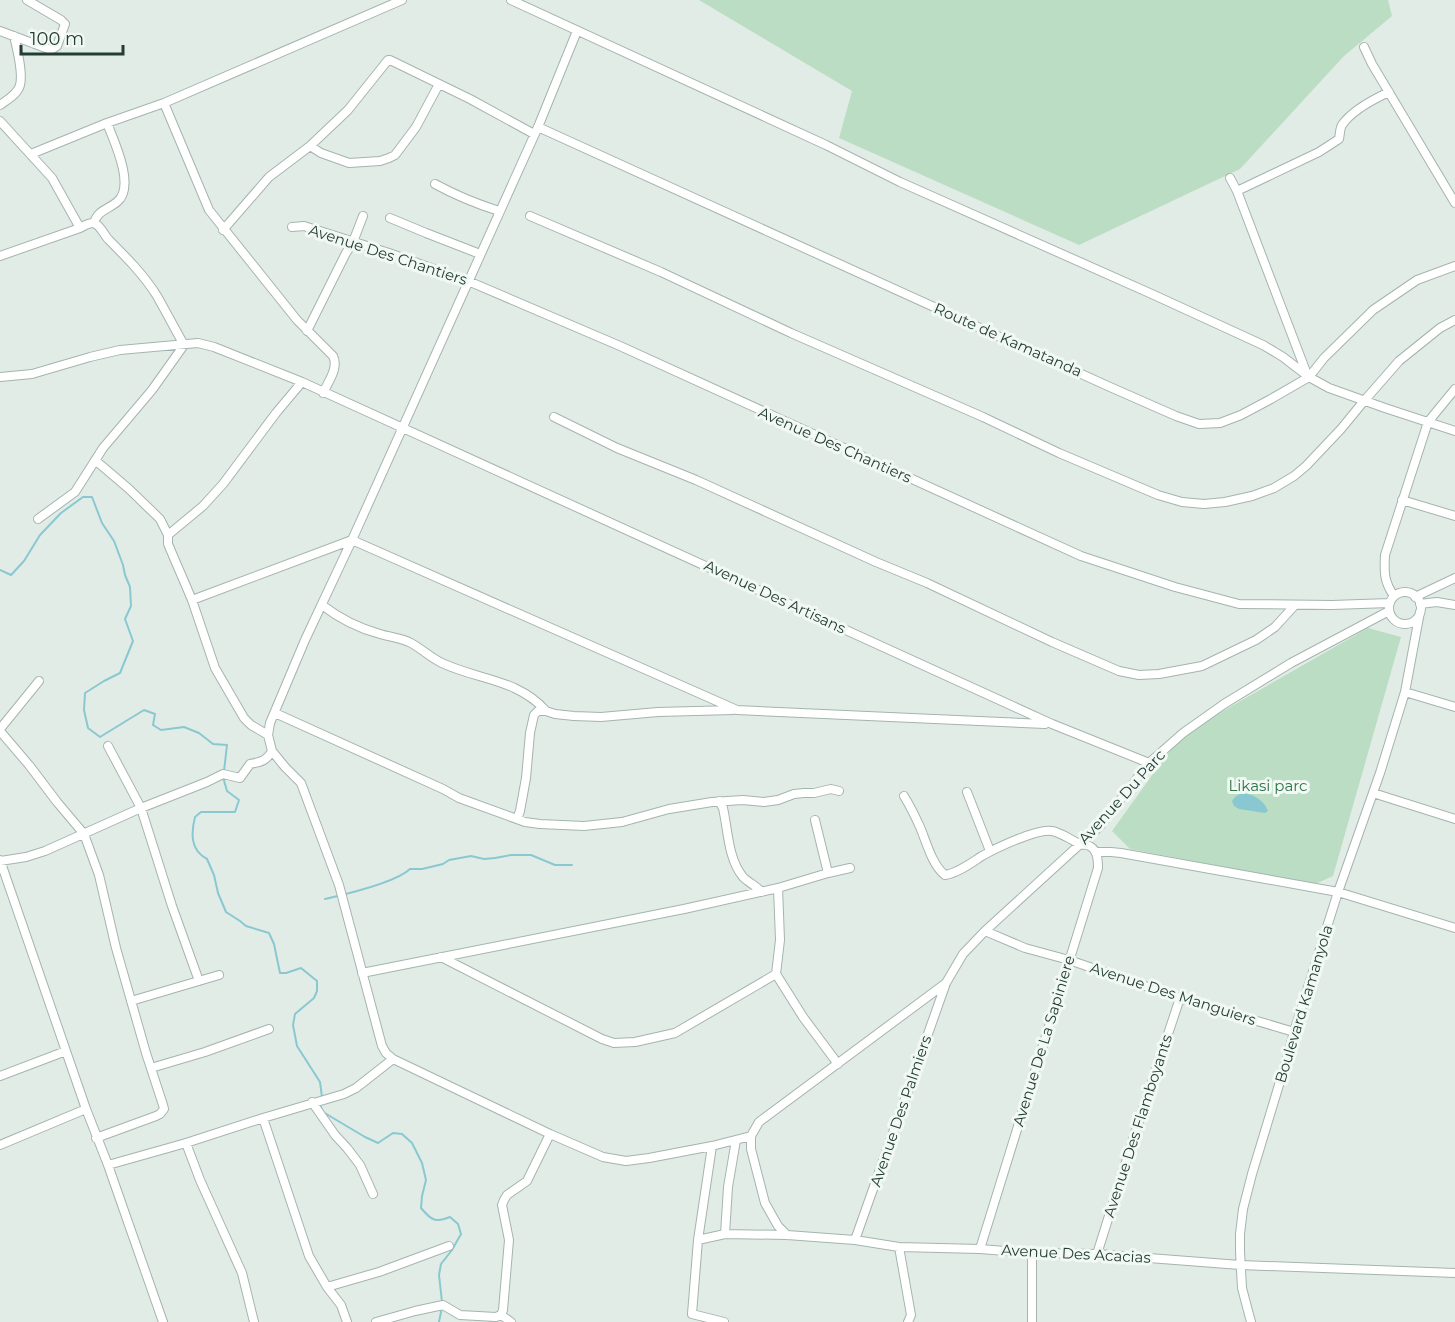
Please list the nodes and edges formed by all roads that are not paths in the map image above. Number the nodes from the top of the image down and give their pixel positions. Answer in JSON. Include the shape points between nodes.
{"nodes":[{"id":1,"x":27,"y":0,"type":"edge"},
{"id":2,"x":402,"y":0,"type":"edge"},
{"id":3,"x":511,"y":0,"type":"edge"},
{"id":4,"x":0,"y":31,"type":"edge"},
{"id":5,"x":577,"y":31,"type":"junction"},
{"id":6,"x":14,"y":36,"type":"junction"},
{"id":7,"x":1364,"y":47,"type":"dead end"},
{"id":8,"x":439,"y":84,"type":"junction"},
{"id":9,"x":1389,"y":92,"type":"junction"},
{"id":10,"x":164,"y":103,"type":"junction"},
{"id":11,"x":0,"y":105,"type":"edge"},
{"id":12,"x":0,"y":121,"type":"edge"},
{"id":13,"x":107,"y":123,"type":"junction"},
{"id":14,"x":536,"y":131,"type":"junction"},
{"id":15,"x":310,"y":146,"type":"junction"},
{"id":16,"x":31,"y":154,"type":"junction"},
{"id":17,"x":1230,"y":178,"type":"dead end"},
{"id":18,"x":435,"y":184,"type":"dead end"},
{"id":19,"x":1237,"y":191,"type":"junction"},
{"id":20,"x":1455,"y":203,"type":"edge"},
{"id":21,"x":499,"y":211,"type":"junction"},
{"id":22,"x":363,"y":216,"type":"dead end"},
{"id":23,"x":530,"y":216,"type":"dead end"},
{"id":24,"x":390,"y":218,"type":"dead end"},
{"id":25,"x":94,"y":223,"type":"junction"},
{"id":26,"x":292,"y":227,"type":"dead end"},
{"id":27,"x":80,"y":228,"type":"junction"},
{"id":28,"x":224,"y":230,"type":"junction"},
{"id":29,"x":353,"y":242,"type":"junction"},
{"id":30,"x":480,"y":254,"type":"junction"},
{"id":31,"x":0,"y":256,"type":"edge"},
{"id":32,"x":1455,"y":266,"type":"edge"},
{"id":33,"x":468,"y":281,"type":"junction"},
{"id":34,"x":1455,"y":320,"type":"edge"},
{"id":35,"x":307,"y":331,"type":"junction"},
{"id":36,"x":184,"y":345,"type":"junction"},
{"id":37,"x":0,"y":377,"type":"edge"},
{"id":38,"x":1309,"y":377,"type":"junction"},
{"id":39,"x":302,"y":382,"type":"junction"},
{"id":40,"x":1455,"y":389,"type":"edge"},
{"id":41,"x":323,"y":393,"type":"junction"},
{"id":42,"x":1364,"y":401,"type":"junction"},
{"id":43,"x":554,"y":417,"type":"dead end"},
{"id":44,"x":1428,"y":422,"type":"junction"},
{"id":45,"x":402,"y":428,"type":"junction"},
{"id":46,"x":1455,"y":431,"type":"edge"},
{"id":47,"x":95,"y":460,"type":"junction"},
{"id":48,"x":1402,"y":500,"type":"junction"},
{"id":49,"x":1455,"y":516,"type":"edge"},
{"id":50,"x":38,"y":519,"type":"dead end"},
{"id":51,"x":168,"y":535,"type":"junction"},
{"id":52,"x":352,"y":540,"type":"junction"},
{"id":53,"x":1455,"y":578,"type":"edge"},
{"id":54,"x":192,"y":600,"type":"junction"},
{"id":55,"x":1391,"y":603,"type":"junction"},
{"id":56,"x":1418,"y":604,"type":"junction"},
{"id":57,"x":322,"y":605,"type":"junction"},
{"id":58,"x":1295,"y":605,"type":"junction"},
{"id":59,"x":1455,"y":605,"type":"edge"},
{"id":60,"x":39,"y":681,"type":"dead end"},
{"id":61,"x":1405,"y":692,"type":"junction"},
{"id":62,"x":1455,"y":707,"type":"edge"},
{"id":63,"x":737,"y":710,"type":"junction"},
{"id":64,"x":546,"y":711,"type":"junction"},
{"id":65,"x":275,"y":713,"type":"junction"},
{"id":66,"x":1052,"y":724,"type":"junction"},
{"id":67,"x":0,"y":730,"type":"edge"},
{"id":68,"x":268,"y":735,"type":"junction"},
{"id":69,"x":108,"y":746,"type":"dead end"},
{"id":70,"x":272,"y":751,"type":"junction"},
{"id":71,"x":1149,"y":763,"type":"junction"},
{"id":72,"x":839,"y":790,"type":"dead end"},
{"id":73,"x":967,"y":792,"type":"dead end"},
{"id":74,"x":1373,"y":794,"type":"junction"},
{"id":75,"x":904,"y":796,"type":"dead end"},
{"id":76,"x":719,"y":801,"type":"junction"},
{"id":77,"x":141,"y":808,"type":"junction"},
{"id":78,"x":516,"y":819,"type":"junction"},
{"id":79,"x":1455,"y":819,"type":"edge"},
{"id":80,"x":815,"y":820,"type":"dead end"},
{"id":81,"x":84,"y":834,"type":"junction"},
{"id":82,"x":1080,"y":844,"type":"junction"},
{"id":83,"x":990,"y":851,"type":"junction"},
{"id":84,"x":1096,"y":852,"type":"junction"},
{"id":85,"x":0,"y":860,"type":"edge"},
{"id":86,"x":850,"y":868,"type":"dead end"},
{"id":87,"x":828,"y":873,"type":"junction"},
{"id":88,"x":778,"y":888,"type":"junction"},
{"id":89,"x":762,"y":891,"type":"junction"},
{"id":90,"x":1338,"y":892,"type":"junction"},
{"id":91,"x":1455,"y":928,"type":"edge"},
{"id":92,"x":985,"y":931,"type":"junction"},
{"id":93,"x":441,"y":957,"type":"junction"},
{"id":94,"x":1069,"y":960,"type":"junction"},
{"id":95,"x":362,"y":973,"type":"junction"},
{"id":96,"x":776,"y":974,"type":"junction"},
{"id":97,"x":219,"y":975,"type":"dead end"},
{"id":98,"x":199,"y":981,"type":"junction"},
{"id":99,"x":946,"y":983,"type":"junction"},
{"id":100,"x":1180,"y":998,"type":"junction"},
{"id":101,"x":131,"y":1001,"type":"junction"},
{"id":102,"x":269,"y":1029,"type":"dead end"},
{"id":103,"x":1294,"y":1032,"type":"junction"},
{"id":104,"x":66,"y":1052,"type":"junction"},
{"id":105,"x":393,"y":1059,"type":"junction"},
{"id":106,"x":838,"y":1064,"type":"junction"},
{"id":107,"x":151,"y":1068,"type":"junction"},
{"id":108,"x":0,"y":1076,"type":"edge"},
{"id":109,"x":315,"y":1102,"type":"junction"},
{"id":110,"x":86,"y":1108,"type":"junction"},
{"id":111,"x":263,"y":1118,"type":"junction"},
{"id":112,"x":550,"y":1134,"type":"junction"},
{"id":113,"x":751,"y":1136,"type":"junction"},
{"id":114,"x":96,"y":1138,"type":"junction"},
{"id":115,"x":736,"y":1140,"type":"junction"},
{"id":116,"x":186,"y":1143,"type":"junction"},
{"id":117,"x":0,"y":1145,"type":"edge"},
{"id":118,"x":712,"y":1146,"type":"junction"},
{"id":119,"x":108,"y":1165,"type":"junction"},
{"id":120,"x":373,"y":1194,"type":"dead end"},
{"id":121,"x":724,"y":1234,"type":"junction"},
{"id":122,"x":787,"y":1235,"type":"junction"},
{"id":123,"x":698,"y":1240,"type":"junction"},
{"id":124,"x":855,"y":1240,"type":"junction"},
{"id":125,"x":449,"y":1246,"type":"dead end"},
{"id":126,"x":899,"y":1247,"type":"junction"},
{"id":127,"x":980,"y":1249,"type":"junction"},
{"id":128,"x":1032,"y":1253,"type":"junction"},
{"id":129,"x":1097,"y":1254,"type":"junction"},
{"id":130,"x":1240,"y":1265,"type":"junction"},
{"id":131,"x":1455,"y":1273,"type":"edge"},
{"id":132,"x":327,"y":1287,"type":"junction"},
{"id":133,"x":501,"y":1315,"type":"junction"},
{"id":134,"x":691,"y":1318,"type":"edge"},
{"id":135,"x":163,"y":1322,"type":"edge"},
{"id":136,"x":254,"y":1322,"type":"edge"},
{"id":137,"x":348,"y":1322,"type":"edge"},
{"id":138,"x":376,"y":1322,"type":"edge"},
{"id":139,"x":511,"y":1322,"type":"edge"},
{"id":140,"x":724,"y":1322,"type":"edge"},
{"id":141,"x":908,"y":1322,"type":"edge"},
{"id":142,"x":1032,"y":1322,"type":"edge"},
{"id":143,"x":1251,"y":1322,"type":"edge"}],
"edges":[{"from":1,"to":6,"type":"street","via":[[61,20],[64,28],[57,46],[51,50]]},
{"from":2,"to":10,"type":"street"},
{"from":3,"to":5,"type":"street"},
{"from":4,"to":6,"type":"street"},
{"from":5,"to":14,"type":"street"},
{"from":5,"to":38,"type":"street","via":[[1263,345]]},
{"from":6,"to":11,"type":"street","via":[[21,86]]},
{"from":7,"to":9,"type":"street"},
{"from":8,"to":14,"type":"street","name":"Route de Kamatanda"},
{"from":8,"to":15,"type":"street","name":"Route de Kamatanda","via":[[388,60],[348,110]]},
{"from":8,"to":15,"type":"street","via":[[416,127],[389,158],[349,162]]},
{"from":9,"to":19,"type":"street","via":[[1357,110],[1342,126],[1339,138],[1319,152]]},
{"from":9,"to":20,"type":"street"},
{"from":10,"to":13,"type":"street"},
{"from":10,"to":28,"type":"street","via":[[209,210]]},
{"from":12,"to":16,"type":"street"},
{"from":13,"to":16,"type":"street"},
{"from":13,"to":25,"type":"street","via":[[124,173],[124,191],[120,199],[98,214]]},
{"from":14,"to":21,"type":"street"},
{"from":14,"to":38,"type":"street","name":"Route de Kamatanda","via":[[1199,424],[1220,423],[1241,415]]},
{"from":15,"to":28,"type":"street","via":[[269,177]]},
{"from":16,"to":27,"type":"street","via":[[52,178]]},
{"from":17,"to":19,"type":"street"},
{"from":18,"to":21,"type":"street"},
{"from":19,"to":38,"type":"street"},
{"from":21,"to":30,"type":"street"},
{"from":22,"to":29,"type":"street"},
{"from":23,"to":42,"type":"street","via":[[1059,453],[1182,502],[1225,502],[1274,488],[1306,466]]},
{"from":24,"to":30,"type":"street"},
{"from":25,"to":27,"type":"street"},
{"from":25,"to":36,"type":"street","via":[[144,278]]},
{"from":26,"to":29,"type":"street","name":"Avenue Des Chantiers","via":[[304,226]]},
{"from":27,"to":31,"type":"street"},
{"from":28,"to":35,"type":"street"},
{"from":29,"to":33,"type":"street","name":"Avenue Des Chantiers"},
{"from":29,"to":35,"type":"street"},
{"from":30,"to":33,"type":"street"},
{"from":32,"to":38,"type":"street","name":"Route de Kamatanda","via":[[1417,280],[1373,310]]},
{"from":33,"to":45,"type":"street"},
{"from":33,"to":58,"type":"street","name":"Avenue Des Chantiers","via":[[1081,556],[1239,604]]},
{"from":34,"to":42,"type":"street","via":[[1399,361]]},
{"from":35,"to":41,"type":"street","via":[[336,361]]},
{"from":36,"to":37,"type":"street","name":"Avenue Des Artisans","via":[[120,350],[32,374]]},
{"from":36,"to":39,"type":"street","name":"Avenue Des Artisans","via":[[214,347]]},
{"from":36,"to":47,"type":"street"},
{"from":38,"to":42,"type":"street"},
{"from":39,"to":41,"type":"street","name":"Avenue Des Artisans"},
{"from":39,"to":51,"type":"street","via":[[223,484]]},
{"from":40,"to":44,"type":"street"},
{"from":41,"to":45,"type":"street","name":"Avenue Des Artisans"},
{"from":42,"to":44,"type":"street"},
{"from":43,"to":58,"type":"street","via":[[1119,671],[1159,674],[1202,666],[1256,640],[1275,627]]},
{"from":44,"to":46,"type":"street"},
{"from":44,"to":48,"type":"street"},
{"from":45,"to":52,"type":"street"},
{"from":45,"to":66,"type":"street","name":"Avenue Des Artisans"},
{"from":47,"to":50,"type":"street","via":[[75,492]]},
{"from":47,"to":51,"type":"street","via":[[160,519]]},
{"from":48,"to":49,"type":"street"},
{"from":48,"to":55,"type":"street","via":[[1385,555]]},
{"from":51,"to":54,"type":"street","via":[[168,544]]},
{"from":52,"to":54,"type":"street"},
{"from":52,"to":57,"type":"street"},
{"from":52,"to":63,"type":"street"},
{"from":53,"to":56,"type":"street"},
{"from":54,"to":68,"type":"street","via":[[214,668],[244,718]]},
{"from":55,"to":56,"type":"street","name":"Avenue Des Chantiers","via":[[1397,594],[1405,592]]},
{"from":55,"to":56,"type":"street","via":[[1394,619],[1402,623],[1418,616]]},
{"from":55,"to":58,"type":"street","name":"Avenue Des Chantiers"},
{"from":55,"to":71,"type":"street","name":"Avenue Du Parc","via":[[1224,704]]},
{"from":56,"to":59,"type":"street","name":"Avenue Des Chantiers"},
{"from":56,"to":61,"type":"street","name":"Boulevard Kamanyola"},
{"from":57,"to":64,"type":"street","via":[[356,626],[409,642],[440,663],[528,694]]},
{"from":57,"to":65,"type":"street"},
{"from":60,"to":67,"type":"street"},
{"from":61,"to":62,"type":"street"},
{"from":61,"to":74,"type":"street","name":"Boulevard Kamanyola"},
{"from":63,"to":64,"type":"street","via":[[601,717]]},
{"from":63,"to":66,"type":"street"},
{"from":64,"to":78,"type":"street","via":[[534,715],[523,798]]},
{"from":65,"to":68,"type":"street"},
{"from":65,"to":78,"type":"street","via":[[459,798]]},
{"from":66,"to":71,"type":"street","name":"Avenue Des Artisans"},
{"from":67,"to":81,"type":"street"},
{"from":68,"to":70,"type":"street"},
{"from":69,"to":77,"type":"street"},
{"from":70,"to":77,"type":"street","via":[[263,762],[250,764],[240,778],[223,774]]},
{"from":70,"to":95,"type":"street","via":[[301,783],[342,895]]},
{"from":71,"to":82,"type":"street","name":"Avenue Du Parc","via":[[1101,825]]},
{"from":72,"to":76,"type":"street","via":[[794,794],[778,801]]},
{"from":73,"to":83,"type":"street"},
{"from":74,"to":79,"type":"street"},
{"from":74,"to":90,"type":"street","name":"Boulevard Kamanyola"},
{"from":75,"to":83,"type":"street","via":[[941,873],[949,874]]},
{"from":76,"to":78,"type":"street","via":[[604,825],[540,824]]},
{"from":76,"to":89,"type":"street","via":[[740,872]]},
{"from":77,"to":81,"type":"street"},
{"from":77,"to":98,"type":"street"},
{"from":80,"to":87,"type":"street"},
{"from":81,"to":85,"type":"street","via":[[26,857]]},
{"from":81,"to":101,"type":"street","via":[[99,874]]},
{"from":82,"to":83,"type":"street","via":[[1049,830]]},
{"from":82,"to":84,"type":"street"},
{"from":82,"to":92,"type":"street","name":"Avenue Du Parc"},
{"from":84,"to":90,"type":"street","via":[[1121,853]]},
{"from":84,"to":94,"type":"street","name":"Avenue De La Sapiniere","via":[[1098,868]]},
{"from":85,"to":104,"type":"street"},
{"from":86,"to":87,"type":"street"},
{"from":87,"to":88,"type":"street"},
{"from":88,"to":89,"type":"street"},
{"from":88,"to":96,"type":"street","via":[[780,940]]},
{"from":89,"to":93,"type":"street"},
{"from":90,"to":91,"type":"street"},
{"from":90,"to":103,"type":"street","name":"Boulevard Kamanyola"},
{"from":92,"to":94,"type":"street","name":"Avenue Des Manguiers","via":[[1025,948]]},
{"from":92,"to":99,"type":"street","name":"Avenue Du Parc","via":[[963,954]]},
{"from":93,"to":95,"type":"street"},
{"from":93,"to":96,"type":"street","via":[[614,1043],[675,1033]]},
{"from":94,"to":100,"type":"street","name":"Avenue Des Manguiers"},
{"from":94,"to":127,"type":"street","name":"Avenue De La Sapiniere"},
{"from":95,"to":105,"type":"street","via":[[382,1046]]},
{"from":96,"to":106,"type":"street"},
{"from":97,"to":98,"type":"street"},
{"from":98,"to":101,"type":"street"},
{"from":99,"to":106,"type":"street"},
{"from":99,"to":124,"type":"street","name":"Avenue Des Palmiers"},
{"from":100,"to":103,"type":"street","name":"Avenue Des Manguiers"},
{"from":100,"to":129,"type":"street","name":"Avenue Des Flamboyants"},
{"from":101,"to":107,"type":"street"},
{"from":102,"to":107,"type":"street"},
{"from":103,"to":130,"type":"street","name":"Boulevard Kamanyola","via":[[1247,1192]]},
{"from":104,"to":108,"type":"street"},
{"from":104,"to":110,"type":"street"},
{"from":105,"to":109,"type":"street","via":[[356,1088]]},
{"from":105,"to":112,"type":"street"},
{"from":106,"to":113,"type":"street","via":[[759,1122]]},
{"from":107,"to":114,"type":"street","via":[[164,1109],[145,1121]]},
{"from":109,"to":111,"type":"street"},
{"from":109,"to":120,"type":"street","via":[[360,1165]]},
{"from":110,"to":114,"type":"street"},
{"from":110,"to":117,"type":"street"},
{"from":111,"to":116,"type":"street"},
{"from":111,"to":132,"type":"street","via":[[309,1256]]},
{"from":112,"to":118,"type":"street","via":[[603,1157],[626,1161]]},
{"from":112,"to":133,"type":"street","via":[[527,1181],[507,1195],[502,1205],[509,1240]]},
{"from":113,"to":115,"type":"street"},
{"from":113,"to":122,"type":"street","via":[[765,1203]]},
{"from":114,"to":119,"type":"street"},
{"from":115,"to":118,"type":"street"},
{"from":115,"to":121,"type":"street"},
{"from":116,"to":119,"type":"street"},
{"from":116,"to":136,"type":"street","via":[[242,1272]]},
{"from":118,"to":123,"type":"street"},
{"from":119,"to":135,"type":"street"},
{"from":121,"to":122,"type":"street","name":"Avenue Des Acacias"},
{"from":121,"to":123,"type":"street","name":"Avenue Des Acacias"},
{"from":122,"to":124,"type":"street","name":"Avenue Des Acacias"},
{"from":123,"to":134,"type":"street"},
{"from":124,"to":126,"type":"street","name":"Avenue Des Acacias"},
{"from":125,"to":132,"type":"street"},
{"from":126,"to":127,"type":"street","name":"Avenue Des Acacias"},
{"from":126,"to":141,"type":"street","via":[[911,1315]]},
{"from":127,"to":128,"type":"street","name":"Avenue Des Acacias"},
{"from":128,"to":129,"type":"street","name":"Avenue Des Acacias"},
{"from":128,"to":142,"type":"street"},
{"from":129,"to":130,"type":"street","name":"Avenue Des Acacias"},
{"from":130,"to":131,"type":"street","name":"Avenue Des Acacias"},
{"from":130,"to":143,"type":"street","name":"Boulevard Kamanyola"},
{"from":132,"to":137,"type":"street"},
{"from":133,"to":138,"type":"street","via":[[460,1315],[443,1305]]},
{"from":133,"to":139,"type":"street"},
{"from":134,"to":140,"type":"street"}]}
